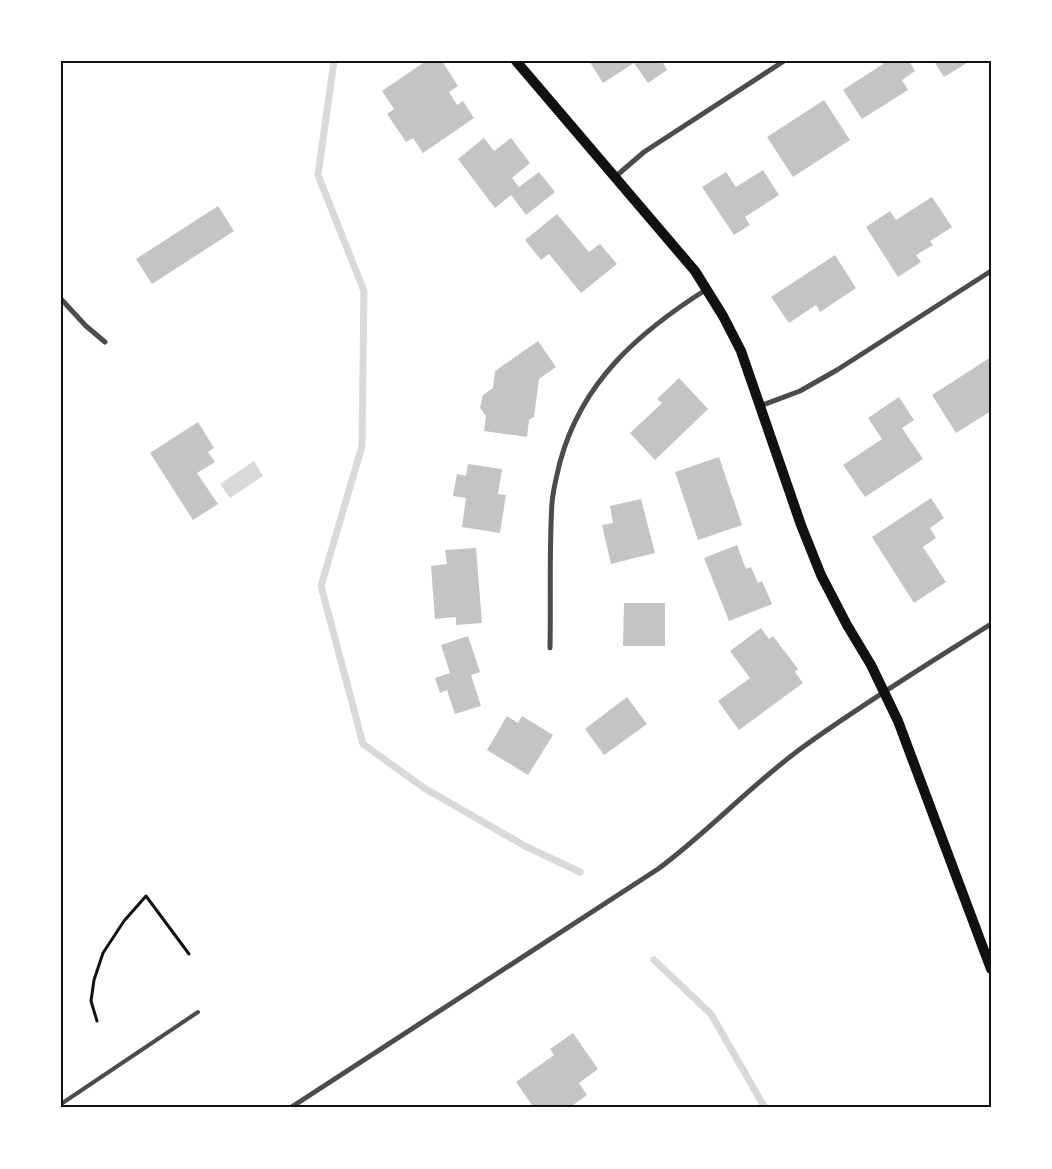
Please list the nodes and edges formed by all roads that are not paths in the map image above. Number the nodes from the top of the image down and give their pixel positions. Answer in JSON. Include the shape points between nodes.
{"nodes":[{"id":1,"x":516,"y":61,"type":"edge"},
{"id":2,"x":784,"y":61,"type":"edge"},
{"id":3,"x":615,"y":176,"type":"junction"},
{"id":4,"x":991,"y":271,"type":"edge"},
{"id":5,"x":708,"y":289,"type":"junction"},
{"id":6,"x":61,"y":299,"type":"edge"},
{"id":7,"x":105,"y":342,"type":"dead end"},
{"id":8,"x":760,"y":406,"type":"junction"},
{"id":9,"x":991,"y":624,"type":"edge"},
{"id":10,"x":550,"y":648,"type":"dead end"},
{"id":11,"x":885,"y":693,"type":"junction"},
{"id":12,"x":991,"y":969,"type":"edge"},
{"id":13,"x":198,"y":1012,"type":"dead end"},
{"id":14,"x":61,"y":1104,"type":"edge"},
{"id":15,"x":290,"y":1108,"type":"edge"}],
"edges":[{"from":1,"to":3,"type":"main road"},
{"from":2,"to":3,"type":"street","via":[[644,152]]},
{"from":3,"to":5,"type":"main road"},
{"from":4,"to":8,"type":"street","via":[[837,370],[800,391]]},
{"from":5,"to":8,"type":"main road","via":[[741,351]]},
{"from":5,"to":10,"type":"street","via":[[658,322],[619,358],[603,376],[576,418],[565,444],[552,502]]},
{"from":6,"to":7,"type":"street"},
{"from":8,"to":11,"type":"main road","via":[[821,575]]},
{"from":9,"to":11,"type":"street"},
{"from":11,"to":12,"type":"main road"},
{"from":11,"to":15,"type":"street","via":[[803,747],[658,869]]},
{"from":13,"to":14,"type":"lane"}]}
